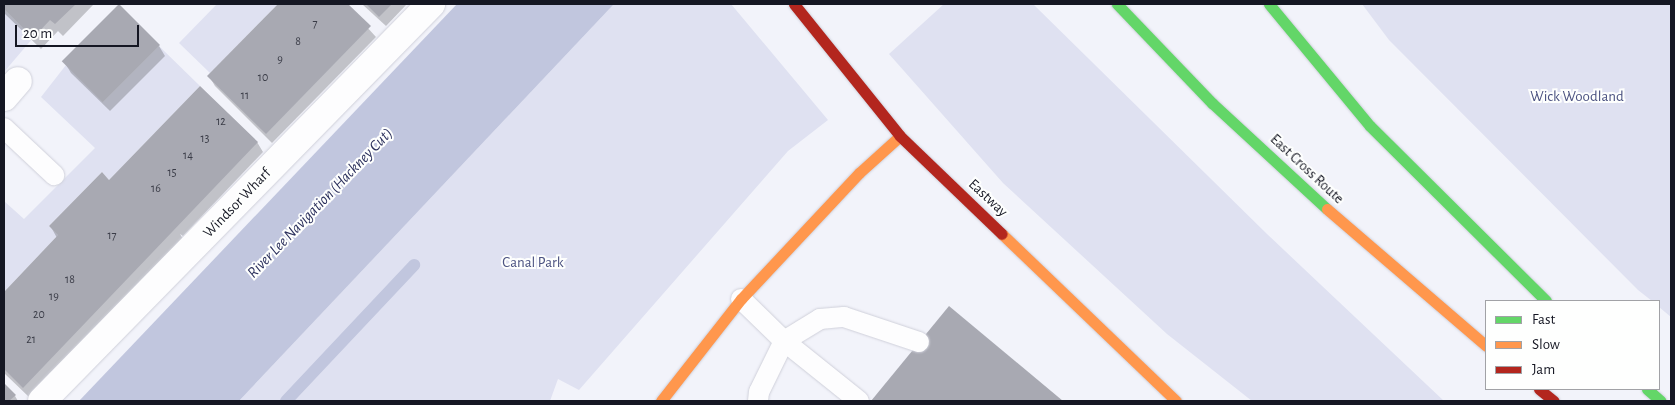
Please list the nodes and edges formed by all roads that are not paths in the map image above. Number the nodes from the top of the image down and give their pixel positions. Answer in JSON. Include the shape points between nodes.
{"nodes":[{"id":1,"x":431,"y":4,"type":"edge"},
{"id":2,"x":794,"y":4,"type":"edge"},
{"id":3,"x":1117,"y":4,"type":"edge"},
{"id":4,"x":1269,"y":4,"type":"edge"},
{"id":5,"x":4,"y":128,"type":"edge"},
{"id":6,"x":900,"y":136,"type":"junction"},
{"id":7,"x":54,"y":175,"type":"dead end"},
{"id":8,"x":741,"y":299,"type":"junction"},
{"id":9,"x":1545,"y":300,"type":"edge"},
{"id":10,"x":784,"y":341,"type":"junction"},
{"id":11,"x":919,"y":342,"type":"dead end"},
{"id":12,"x":1485,"y":345,"type":"edge"},
{"id":13,"x":1540,"y":390,"type":"edge"},
{"id":14,"x":1647,"y":390,"type":"edge"},
{"id":15,"x":42,"y":401,"type":"edge"},
{"id":16,"x":661,"y":401,"type":"edge"},
{"id":17,"x":758,"y":401,"type":"edge"},
{"id":18,"x":859,"y":401,"type":"edge"},
{"id":19,"x":1176,"y":401,"type":"edge"},
{"id":20,"x":1554,"y":401,"type":"edge"},
{"id":21,"x":1661,"y":401,"type":"edge"}],
"edges":[{"from":1,"to":15,"type":"street","name":"Windsor Wharf"},
{"from":2,"to":6,"type":"main road","name":"Eastway"},
{"from":3,"to":12,"type":"main road","name":"East Cross Route","via":[[1212,103],[1328,210]]},
{"from":4,"to":9,"type":"main road","via":[[1370,126]]},
{"from":5,"to":7,"type":"lane"},
{"from":6,"to":8,"type":"main road","via":[[859,173]]},
{"from":6,"to":19,"type":"main road","name":"Eastway"},
{"from":8,"to":10,"type":"lane"},
{"from":8,"to":16,"type":"main road"},
{"from":10,"to":11,"type":"lane","via":[[820,319],[844,317]]},
{"from":10,"to":17,"type":"lane","via":[[759,392]]},
{"from":10,"to":18,"type":"lane"},
{"from":13,"to":20,"type":"main road"},
{"from":14,"to":21,"type":"main road"}]}
